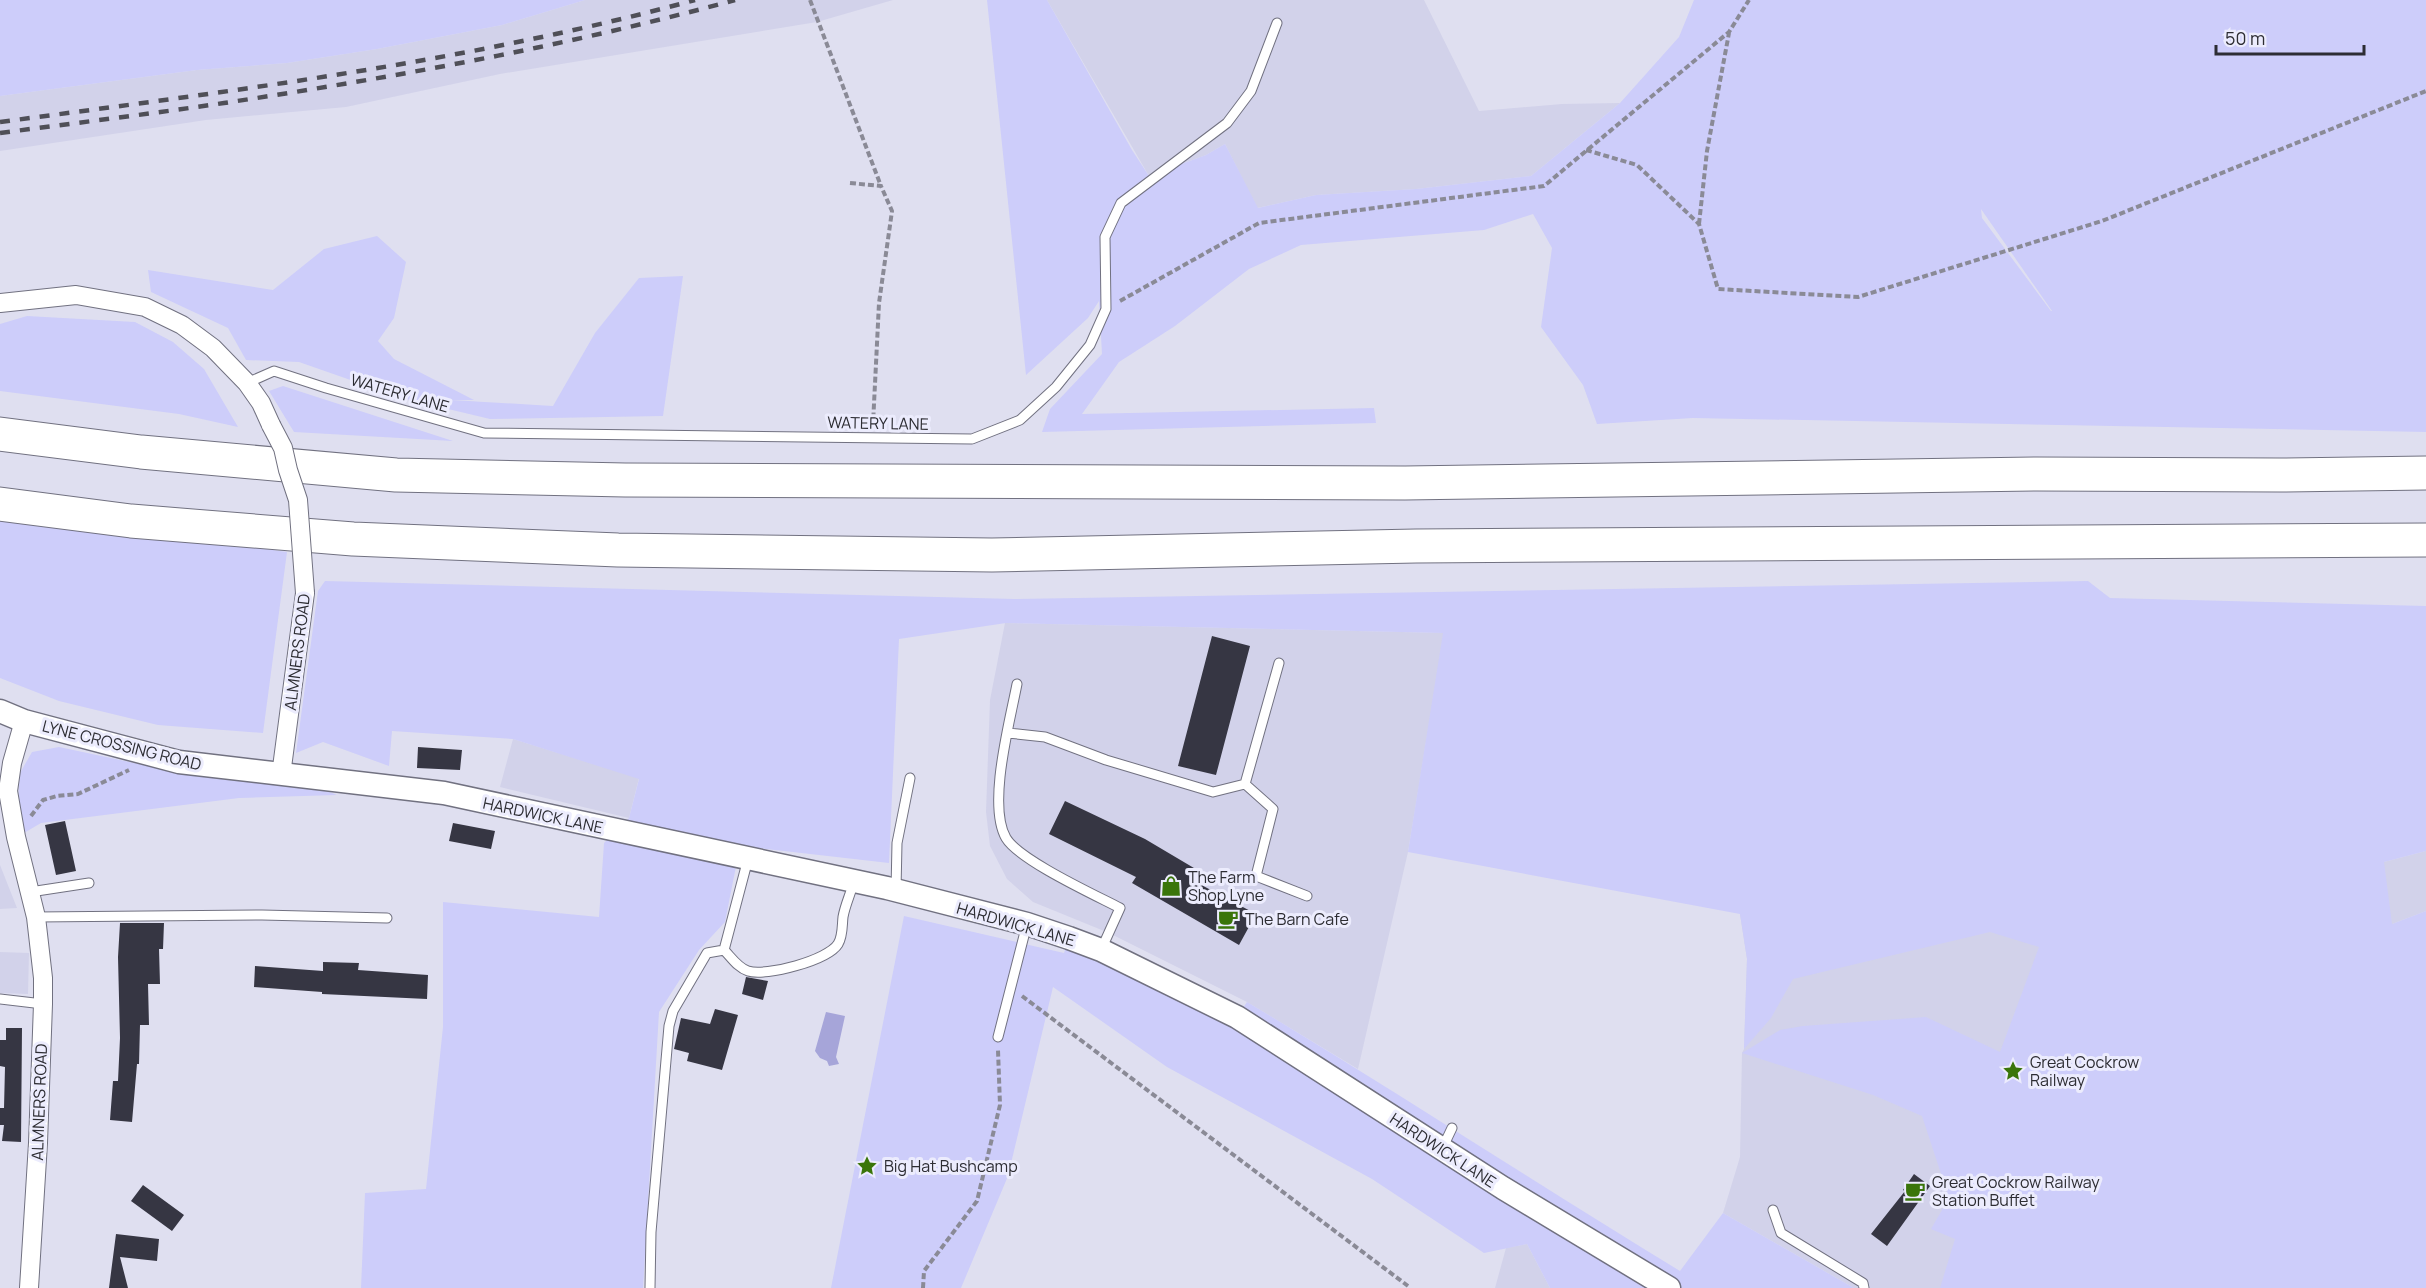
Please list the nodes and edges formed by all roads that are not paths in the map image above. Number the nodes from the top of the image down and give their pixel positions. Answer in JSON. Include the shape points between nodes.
{"nodes":[{"id":1,"x":1277,"y":23,"type":"dead end"},
{"id":2,"x":0,"y":303,"type":"edge"},
{"id":3,"x":247,"y":383,"type":"junction"},
{"id":4,"x":0,"y":434,"type":"edge"},
{"id":5,"x":2426,"y":472,"type":"edge"},
{"id":6,"x":0,"y":504,"type":"edge"},
{"id":7,"x":2426,"y":540,"type":"edge"},
{"id":8,"x":1279,"y":663,"type":"dead end"},
{"id":9,"x":1017,"y":684,"type":"dead end"},
{"id":10,"x":0,"y":711,"type":"edge"},
{"id":11,"x":24,"y":721,"type":"junction"},
{"id":12,"x":1008,"y":733,"type":"junction"},
{"id":13,"x":281,"y":776,"type":"junction"},
{"id":14,"x":910,"y":778,"type":"dead end"},
{"id":15,"x":1245,"y":784,"type":"junction"},
{"id":16,"x":748,"y":859,"type":"junction"},
{"id":17,"x":854,"y":881,"type":"junction"},
{"id":18,"x":89,"y":883,"type":"dead end"},
{"id":19,"x":896,"y":891,"type":"junction"},
{"id":20,"x":30,"y":892,"type":"junction"},
{"id":21,"x":1307,"y":896,"type":"dead end"},
{"id":22,"x":36,"y":917,"type":"junction"},
{"id":23,"x":387,"y":918,"type":"dead end"},
{"id":24,"x":1027,"y":924,"type":"junction"},
{"id":25,"x":724,"y":950,"type":"junction"},
{"id":26,"x":1101,"y":950,"type":"junction"},
{"id":27,"x":0,"y":999,"type":"edge"},
{"id":28,"x":43,"y":1004,"type":"junction"},
{"id":29,"x":998,"y":1037,"type":"road end"},
{"id":30,"x":1452,"y":1128,"type":"dead end"},
{"id":31,"x":1442,"y":1149,"type":"junction"},
{"id":32,"x":1773,"y":1210,"type":"dead end"},
{"id":33,"x":29,"y":1288,"type":"edge"},
{"id":34,"x":650,"y":1288,"type":"edge"},
{"id":35,"x":1669,"y":1288,"type":"edge"},
{"id":36,"x":1864,"y":1288,"type":"edge"}],
"edges":[{"from":1,"to":3,"type":"lane","name":"WATERY LANE","via":[[1251,91],[1227,123],[1121,203],[1105,237],[1107,309],[1090,345],[1056,387],[1020,420],[972,439],[484,433],[274,371]]},
{"from":2,"to":3,"type":"street","name":"ALMNERS ROAD","via":[[76,295],[145,307],[182,325],[205,342]]},
{"from":3,"to":13,"type":"street","name":"ALMNERS ROAD","bridge":true,"via":[[283,448],[298,500],[305,593]]},
{"from":4,"to":5,"type":"highway","via":[[141,452],[396,475],[625,480],[1405,483]]},
{"from":6,"to":7,"type":"highway","via":[[131,521],[353,539],[618,550],[980,555],[1416,546]]},
{"from":8,"to":15,"type":"lane"},
{"from":9,"to":12,"type":"lane"},
{"from":10,"to":11,"type":"street","name":"LYNE CROSSING ROAD"},
{"from":11,"to":13,"type":"street","name":"LYNE CROSSING ROAD","via":[[179,762]]},
{"from":11,"to":20,"type":"street","name":"ALMNERS ROAD","via":[[8,791]]},
{"from":12,"to":15,"type":"lane","via":[[1046,737],[1106,760],[1213,792]]},
{"from":12,"to":26,"type":"lane","via":[[999,778],[1000,820],[1007,839],[1030,859],[1120,908]]},
{"from":13,"to":16,"type":"street","name":"HARDWICK LANE","via":[[444,793]]},
{"from":14,"to":19,"type":"lane","via":[[897,843]]},
{"from":15,"to":21,"type":"lane","via":[[1273,809],[1256,876]]},
{"from":16,"to":17,"type":"street","name":"HARDWICK LANE"},
{"from":16,"to":25,"type":"lane"},
{"from":17,"to":19,"type":"street","name":"HARDWICK LANE"},
{"from":17,"to":25,"type":"lane","via":[[838,943],[827,954],[786,969],[749,972]]},
{"from":18,"to":20,"type":"lane"},
{"from":19,"to":24,"type":"street","name":"HARDWICK LANE"},
{"from":20,"to":22,"type":"street","name":"ALMNERS ROAD"},
{"from":22,"to":23,"type":"lane"},
{"from":22,"to":28,"type":"street","name":"ALMNERS ROAD"},
{"from":24,"to":26,"type":"street","name":"HARDWICK LANE"},
{"from":24,"to":29,"type":"lane"},
{"from":25,"to":34,"type":"lane","via":[[707,953],[673,1011],[669,1026],[651,1232]]},
{"from":26,"to":31,"type":"street","name":"HARDWICK LANE","via":[[1236,1017]]},
{"from":27,"to":28,"type":"lane"},
{"from":28,"to":33,"type":"street","name":"ALMNERS ROAD"},
{"from":30,"to":31,"type":"lane"},
{"from":31,"to":35,"type":"street","name":"HARDWICK LANE"},
{"from":32,"to":36,"type":"lane","via":[[1781,1233],[1863,1283]]}]}
